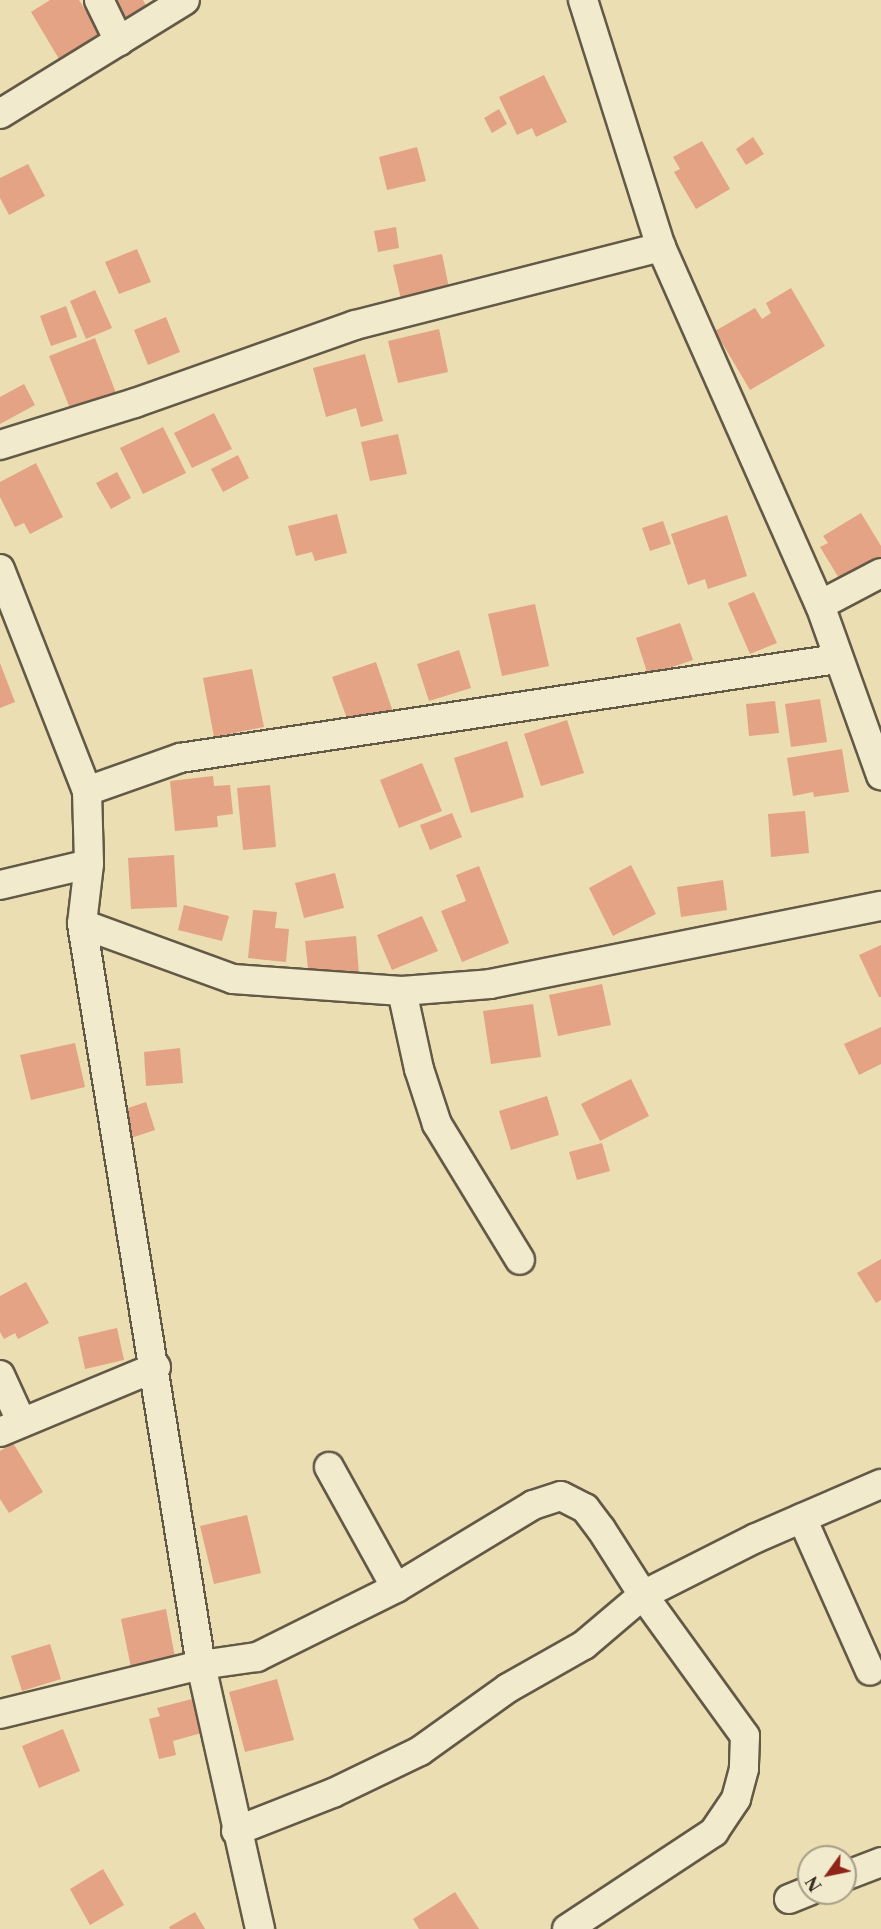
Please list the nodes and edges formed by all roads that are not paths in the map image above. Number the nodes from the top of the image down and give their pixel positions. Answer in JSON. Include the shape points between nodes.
{"nodes":[{"id":1,"x":99,"y":0,"type":"edge"},
{"id":2,"x":186,"y":0,"type":"edge"},
{"id":3,"x":583,"y":0,"type":"edge"},
{"id":4,"x":119,"y":41,"type":"junction"},
{"id":5,"x":0,"y":114,"type":"edge"},
{"id":6,"x":661,"y":247,"type":"junction"},
{"id":7,"x":0,"y":445,"type":"edge"},
{"id":8,"x":0,"y":569,"type":"edge"},
{"id":9,"x":881,"y":573,"type":"edge"},
{"id":10,"x":820,"y":605,"type":"junction"},
{"id":11,"x":837,"y":659,"type":"junction"},
{"id":12,"x":881,"y":775,"type":"edge"},
{"id":13,"x":87,"y":791,"type":"junction"},
{"id":14,"x":89,"y":864,"type":"junction"},
{"id":15,"x":0,"y":885,"type":"edge"},
{"id":16,"x":881,"y":906,"type":"edge"},
{"id":17,"x":82,"y":924,"type":"junction"},
{"id":18,"x":402,"y":991,"type":"junction"},
{"id":19,"x":520,"y":1260,"type":"dead end"},
{"id":20,"x":156,"y":1367,"type":"junction"},
{"id":21,"x":0,"y":1375,"type":"edge"},
{"id":22,"x":11,"y":1427,"type":"edge"},
{"id":23,"x":329,"y":1467,"type":"dead end"},
{"id":24,"x":881,"y":1484,"type":"edge"},
{"id":25,"x":802,"y":1518,"type":"junction"},
{"id":26,"x":396,"y":1588,"type":"junction"},
{"id":27,"x":643,"y":1595,"type":"junction"},
{"id":28,"x":201,"y":1665,"type":"junction"},
{"id":29,"x":870,"y":1671,"type":"dead end"},
{"id":30,"x":0,"y":1714,"type":"edge"},
{"id":31,"x":236,"y":1831,"type":"junction"},
{"id":32,"x":881,"y":1862,"type":"edge"},
{"id":33,"x":857,"y":1871,"type":"edge"},
{"id":34,"x":260,"y":1929,"type":"edge"},
{"id":35,"x":567,"y":1929,"type":"edge"}],
"edges":[{"from":1,"to":4,"type":"street"},
{"from":2,"to":4,"type":"street"},
{"from":3,"to":6,"type":"street"},
{"from":4,"to":5,"type":"street"},
{"from":6,"to":7,"type":"street","via":[[355,325],[135,403]]},
{"from":6,"to":10,"type":"street"},
{"from":8,"to":13,"type":"street"},
{"from":9,"to":10,"type":"street"},
{"from":10,"to":11,"type":"street"},
{"from":11,"to":12,"type":"street"},
{"from":11,"to":13,"type":"street","via":[[180,758]]},
{"from":13,"to":14,"type":"street"},
{"from":14,"to":15,"type":"street"},
{"from":14,"to":17,"type":"street"},
{"from":16,"to":18,"type":"street","via":[[490,984]]},
{"from":17,"to":18,"type":"street","via":[[233,979]]},
{"from":17,"to":20,"type":"street"},
{"from":18,"to":19,"type":"street","via":[[419,1070],[437,1124]]},
{"from":20,"to":22,"type":"street"},
{"from":20,"to":28,"type":"street"},
{"from":21,"to":22,"type":"street"},
{"from":23,"to":26,"type":"street"},
{"from":24,"to":25,"type":"street"},
{"from":25,"to":27,"type":"street"},
{"from":25,"to":29,"type":"street"},
{"from":26,"to":27,"type":"street","via":[[501,1523],[561,1496],[585,1508]]},
{"from":26,"to":28,"type":"street","via":[[257,1657]]},
{"from":27,"to":31,"type":"street","via":[[584,1645],[508,1688],[420,1751],[333,1793]]},
{"from":27,"to":35,"type":"street","via":[[745,1736],[744,1769],[736,1798],[714,1832]]},
{"from":28,"to":30,"type":"street"},
{"from":28,"to":31,"type":"street"},
{"from":31,"to":34,"type":"street"},
{"from":32,"to":33,"type":"street"}]}
